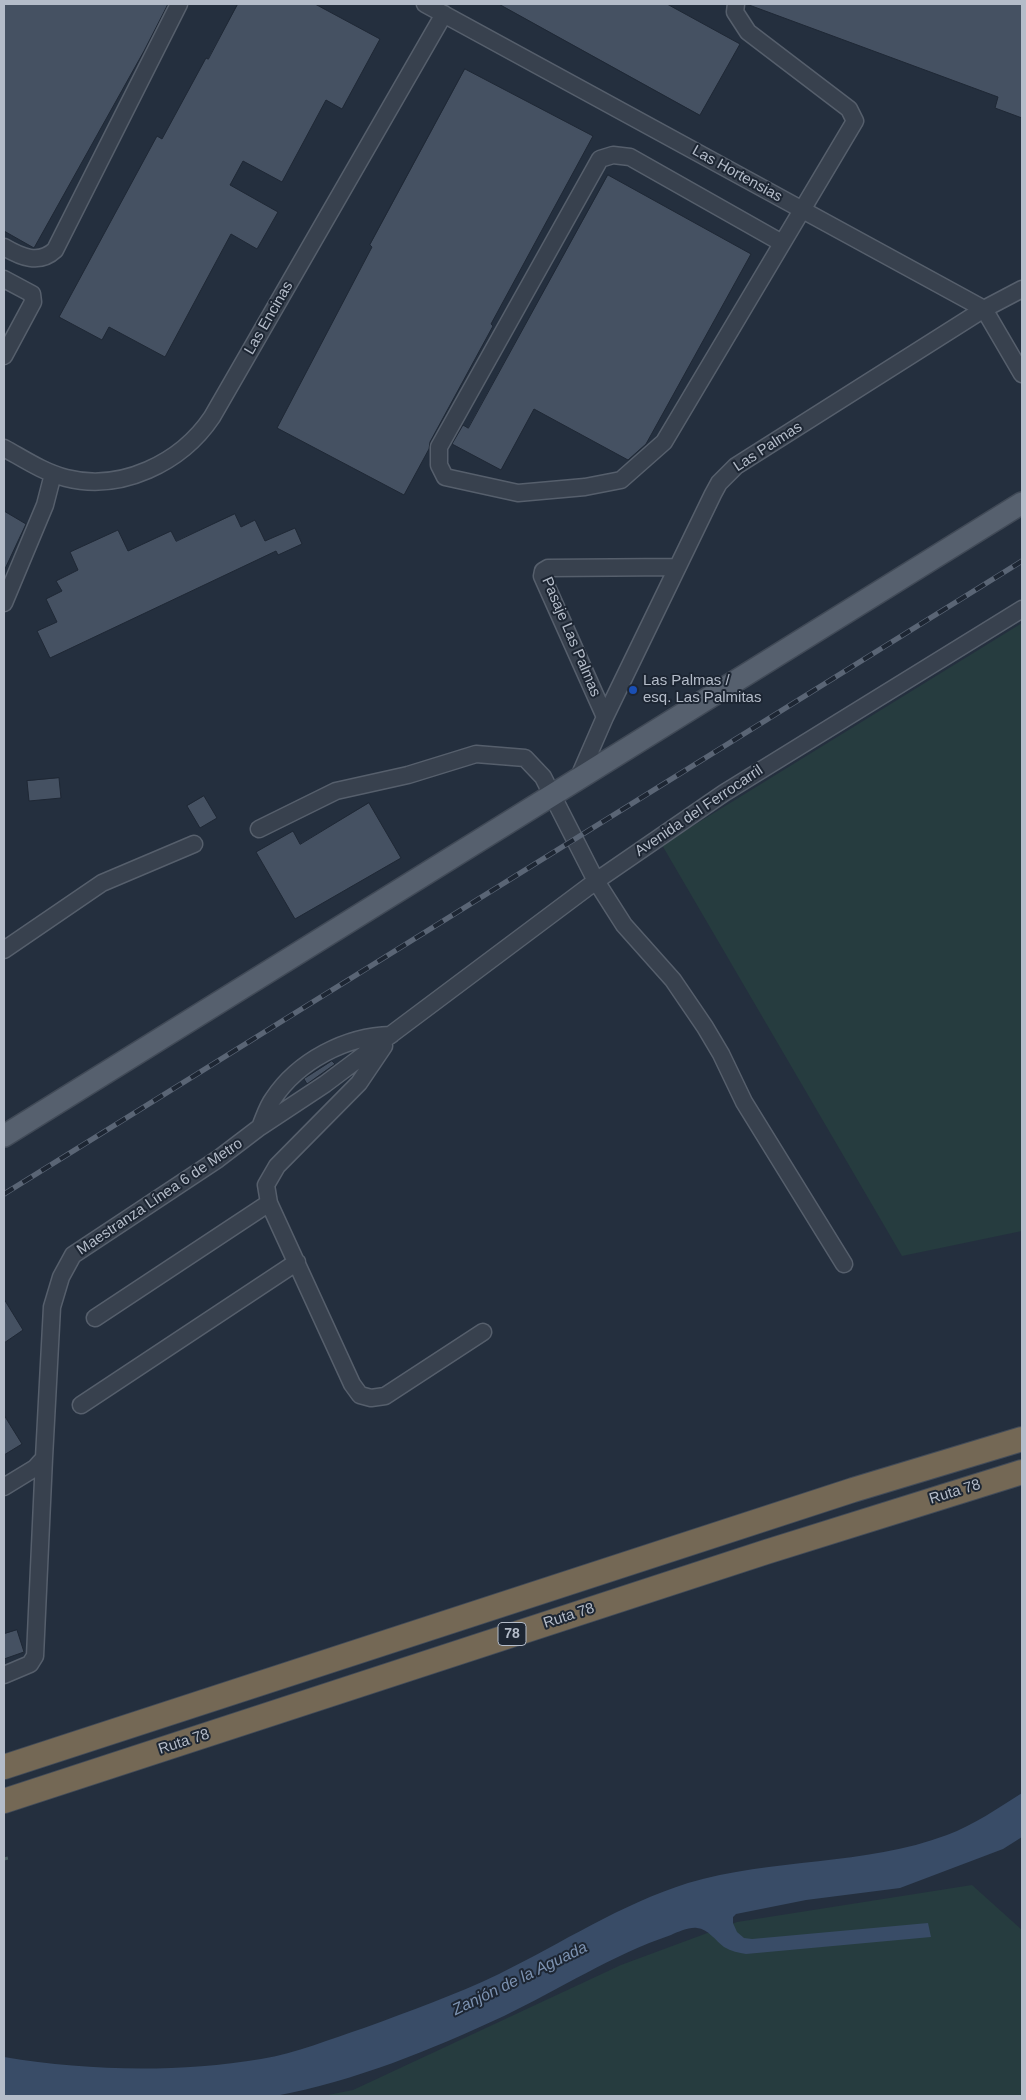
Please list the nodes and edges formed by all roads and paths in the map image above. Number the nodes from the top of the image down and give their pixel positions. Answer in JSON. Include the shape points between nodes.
{"nodes":[{"id":1,"x":179,"y":4,"type":"edge"},
{"id":2,"x":425,"y":4,"type":"edge"},
{"id":3,"x":736,"y":4,"type":"edge"},
{"id":4,"x":444,"y":14,"type":"junction"},
{"id":5,"x":802,"y":210,"type":"junction"},
{"id":6,"x":782,"y":243,"type":"junction"},
{"id":7,"x":4,"y":247,"type":"edge"},
{"id":8,"x":4,"y":280,"type":"edge"},
{"id":9,"x":1022,"y":289,"type":"edge"},
{"id":10,"x":984,"y":309,"type":"junction"},
{"id":11,"x":4,"y":356,"type":"edge"},
{"id":12,"x":1022,"y":374,"type":"edge"},
{"id":13,"x":4,"y":448,"type":"edge"},
{"id":14,"x":54,"y":474,"type":"junction"},
{"id":15,"x":1022,"y":503,"type":"edge"},
{"id":16,"x":677,"y":567,"type":"junction"},
{"id":17,"x":4,"y":603,"type":"edge"},
{"id":18,"x":1022,"y":609,"type":"edge"},
{"id":19,"x":605,"y":717,"type":"junction"},
{"id":20,"x":578,"y":779,"type":"junction"},
{"id":21,"x":551,"y":796,"type":"junction"},
{"id":22,"x":259,"y":829,"type":"dead end"},
{"id":23,"x":194,"y":844,"type":"dead end"},
{"id":24,"x":596,"y":881,"type":"junction"},
{"id":25,"x":4,"y":950,"type":"edge"},
{"id":26,"x":391,"y":1035,"type":"junction"},
{"id":27,"x":260,"y":1128,"type":"junction"},
{"id":28,"x":4,"y":1136,"type":"edge"},
{"id":29,"x":269,"y":1203,"type":"junction"},
{"id":30,"x":297,"y":1262,"type":"junction"},
{"id":31,"x":844,"y":1264,"type":"dead end"},
{"id":32,"x":95,"y":1318,"type":"dead end"},
{"id":33,"x":483,"y":1332,"type":"dead end"},
{"id":34,"x":81,"y":1406,"type":"dead end"},
{"id":35,"x":1022,"y":1439,"type":"edge"},
{"id":36,"x":44,"y":1458,"type":"junction"},
{"id":37,"x":1022,"y":1472,"type":"edge"},
{"id":38,"x":4,"y":1487,"type":"edge"},
{"id":39,"x":4,"y":1675,"type":"edge"},
{"id":40,"x":4,"y":1767,"type":"edge"},
{"id":41,"x":4,"y":1801,"type":"edge"}],
"edges":[{"from":1,"to":7,"type":"street","via":[[55,250],[39,260],[18,255]]},
{"from":2,"to":4,"type":"street","name":"Las Hortensias"},
{"from":3,"to":5,"type":"street","via":[[735,12],[748,32],[849,109],[855,121]]},
{"from":4,"to":5,"type":"street","name":"Las Hortensias"},
{"from":4,"to":14,"type":"street","name":"Las Encinas","via":[[204,428],[178,455],[127,477],[86,481]]},
{"from":5,"to":6,"type":"street"},
{"from":5,"to":10,"type":"street","name":"Las Hortensias"},
{"from":6,"to":6,"type":"street","via":[[630,158],[612,155],[600,159],[439,447],[438,466],[445,477],[518,493],[621,480],[664,442]]},
{"from":8,"to":11,"type":"street","via":[[32,294],[33,302]]},
{"from":9,"to":10,"type":"street","name":"Las Palmas"},
{"from":10,"to":12,"type":"street"},
{"from":10,"to":16,"type":"street","name":"Las Palmas","via":[[736,466],[713,494]]},
{"from":13,"to":14,"type":"street","name":"Las Encinas"},
{"from":14,"to":17,"type":"street","via":[[45,505]]},
{"from":15,"to":20,"type":"main road"},
{"from":16,"to":19,"type":"street","name":"Las Palmas"},
{"from":16,"to":19,"type":"street","name":"Pasaje Las Palmas","via":[[548,568],[543,571],[542,576]]},
{"from":18,"to":24,"type":"street","name":"Avenida del Ferrocarril","via":[[724,793]]},
{"from":19,"to":20,"type":"street","name":"Las Palmas"},
{"from":20,"to":21,"type":"main road"},
{"from":21,"to":22,"type":"street","via":[[543,777],[525,758],[476,754],[408,775],[336,791]]},
{"from":21,"to":24,"type":"street"},
{"from":21,"to":28,"type":"main road"},
{"from":23,"to":25,"type":"street","via":[[102,883]]},
{"from":24,"to":26,"type":"street","name":"Avenida del Ferrocarril"},
{"from":24,"to":31,"type":"street","via":[[624,925],[673,980],[694,1010],[721,1054],[744,1102]]},
{"from":26,"to":27,"type":"street","name":"Maestranza Línea 6 de Metro"},
{"from":26,"to":27,"type":"street","via":[[347,1043],[297,1072],[272,1100]]},
{"from":26,"to":29,"type":"street","via":[[359,1083],[277,1166],[266,1184]]},
{"from":27,"to":36,"type":"street","name":"Maestranza Línea 6 de Metro","via":[[83,1247],[66,1265],[52,1307]]},
{"from":29,"to":30,"type":"street"},
{"from":29,"to":32,"type":"street"},
{"from":30,"to":33,"type":"street","via":[[352,1384],[360,1395],[372,1398],[385,1396]]},
{"from":30,"to":34,"type":"street"},
{"from":35,"to":40,"type":"highway","number":"78","via":[[844,1492]]},
{"from":36,"to":38,"type":"street","via":[[35,1468]]},
{"from":36,"to":39,"type":"street","name":"Maestranza Línea 6 de Metro","via":[[35,1656],[30,1664]]},
{"from":37,"to":41,"type":"highway","name":"Ruta 78","number":"78","via":[[775,1549]]}]}
